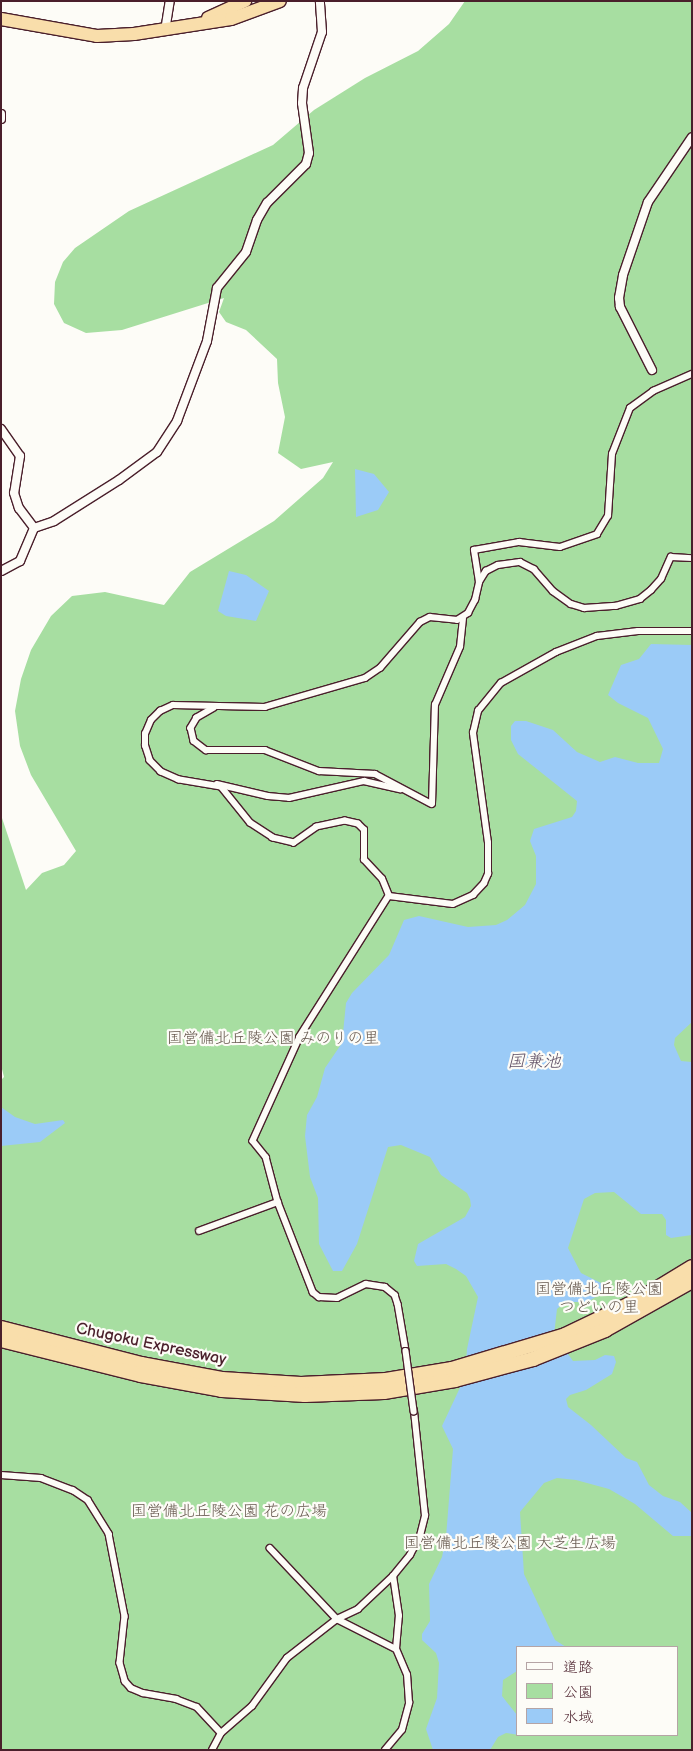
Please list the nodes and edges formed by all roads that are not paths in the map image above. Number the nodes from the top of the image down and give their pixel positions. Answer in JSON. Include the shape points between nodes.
{"nodes":[{"id":1,"x":170,"y":1,"type":"edge"},
{"id":2,"x":245,"y":1,"type":"edge"},
{"id":3,"x":280,"y":1,"type":"edge"},
{"id":4,"x":320,"y":1,"type":"edge"},
{"id":5,"x":1,"y":19,"type":"edge"},
{"id":6,"x":165,"y":32,"type":"junction"},
{"id":7,"x":1,"y":114,"type":"edge"},
{"id":8,"x":1,"y":118,"type":"edge"},
{"id":9,"x":692,"y":137,"type":"edge"},
{"id":10,"x":652,"y":370,"type":"dead end"},
{"id":11,"x":692,"y":374,"type":"edge"},
{"id":12,"x":1,"y":428,"type":"edge"},
{"id":13,"x":34,"y":528,"type":"junction"},
{"id":14,"x":692,"y":558,"type":"edge"},
{"id":15,"x":1,"y":571,"type":"edge"},
{"id":16,"x":479,"y":582,"type":"junction"},
{"id":17,"x":463,"y":619,"type":"junction"},
{"id":18,"x":692,"y":631,"type":"edge"},
{"id":19,"x":216,"y":708,"type":"junction"},
{"id":20,"x":215,"y":784,"type":"junction"},
{"id":21,"x":400,"y":789,"type":"junction"},
{"id":22,"x":389,"y":896,"type":"junction"},
{"id":23,"x":278,"y":1202,"type":"junction"},
{"id":24,"x":199,"y":1232,"type":"dead end"},
{"id":25,"x":692,"y":1267,"type":"edge"},
{"id":26,"x":692,"y":1281,"type":"edge"},
{"id":27,"x":1,"y":1328,"type":"edge"},
{"id":28,"x":1,"y":1340,"type":"edge"},
{"id":29,"x":567,"y":1340,"type":"junction"},
{"id":30,"x":454,"y":1375,"type":"junction"},
{"id":31,"x":1,"y":1475,"type":"edge"},
{"id":32,"x":270,"y":1548,"type":"dead end"},
{"id":33,"x":393,"y":1576,"type":"junction"},
{"id":34,"x":337,"y":1619,"type":"junction"},
{"id":35,"x":396,"y":1650,"type":"junction"},
{"id":36,"x":221,"y":1733,"type":"junction"},
{"id":37,"x":212,"y":1750,"type":"edge"},
{"id":38,"x":384,"y":1750,"type":"edge"}],
"edges":[{"from":1,"to":6,"type":"street"},
{"from":2,"to":6,"type":"highway"},
{"from":3,"to":6,"type":"highway","via":[[231,19]]},
{"from":4,"to":13,"type":"street","via":[[322,32],[303,88],[308,158],[267,204],[257,220],[246,252],[217,288],[207,342],[177,421],[157,452],[88,501]]},
{"from":5,"to":6,"type":"highway","via":[[97,36]]},
{"from":7,"to":8,"type":"street"},
{"from":9,"to":10,"type":"street","via":[[648,202],[618,298]]},
{"from":11,"to":16,"type":"street","via":[[648,393],[630,408],[612,454],[611,506],[602,529],[566,546],[519,542],[474,550]]},
{"from":12,"to":13,"type":"street","via":[[20,456],[14,493],[19,508]]},
{"from":13,"to":15,"type":"street","via":[[20,561]]},
{"from":14,"to":16,"type":"street","via":[[671,557],[661,579],[651,590],[640,598],[616,606],[584,608],[571,604],[553,591],[534,569],[520,562],[498,564],[486,571]]},
{"from":16,"to":17,"type":"street","via":[[473,606]]},
{"from":17,"to":19,"type":"street","via":[[430,617],[420,622],[380,668],[356,682],[265,707]]},
{"from":17,"to":21,"type":"street","via":[[458,653],[436,705],[432,804]]},
{"from":18,"to":22,"type":"street","via":[[638,631],[597,636],[556,652],[501,683],[478,711],[473,733],[488,843],[488,874],[484,883],[473,895],[453,904]]},
{"from":19,"to":20,"type":"street","via":[[188,704],[167,706],[151,720],[145,741],[150,761],[167,776]]},
{"from":19,"to":21,"type":"street","via":[[201,714],[191,728],[194,741],[206,750],[265,750],[319,771],[375,774]]},
{"from":20,"to":21,"type":"street","via":[[289,798],[364,781]]},
{"from":20,"to":22,"type":"street","via":[[234,801],[250,823],[285,843],[299,842],[317,828],[345,821],[358,824],[364,830],[364,860],[382,879]]},
{"from":22,"to":23,"type":"street","via":[[300,1037],[253,1141],[266,1157]]},
{"from":23,"to":24,"type":"street"},
{"from":23,"to":33,"type":"street","bridge":true,"via":[[312,1292],[319,1297],[337,1298],[366,1284],[385,1287],[398,1304],[425,1516],[420,1536]]},
{"from":25,"to":29,"type":"highway","name":"Chugoku Expressway"},
{"from":26,"to":29,"type":"highway","name":"Chugoku Expressway","via":[[643,1310]]},
{"from":27,"to":30,"type":"highway","name":"Chugoku Expressway","via":[[141,1364],[222,1379],[344,1383]]},
{"from":28,"to":30,"type":"highway","name":"Chugoku Expressway","via":[[180,1384],[263,1394],[349,1394]]},
{"from":29,"to":30,"type":"highway","name":"Chugoku Expressway"},
{"from":31,"to":36,"type":"street","via":[[33,1476],[73,1490],[88,1500],[109,1534],[125,1616],[121,1673],[131,1688],[143,1694],[197,1707]]},
{"from":32,"to":34,"type":"street"},
{"from":33,"to":34,"type":"street","via":[[358,1609]]},
{"from":33,"to":35,"type":"street","via":[[399,1616]]},
{"from":34,"to":35,"type":"street"},
{"from":34,"to":36,"type":"street","via":[[287,1658],[252,1706]]},
{"from":35,"to":38,"type":"street","via":[[407,1675],[409,1703],[402,1730]]},
{"from":36,"to":37,"type":"street"}]}
